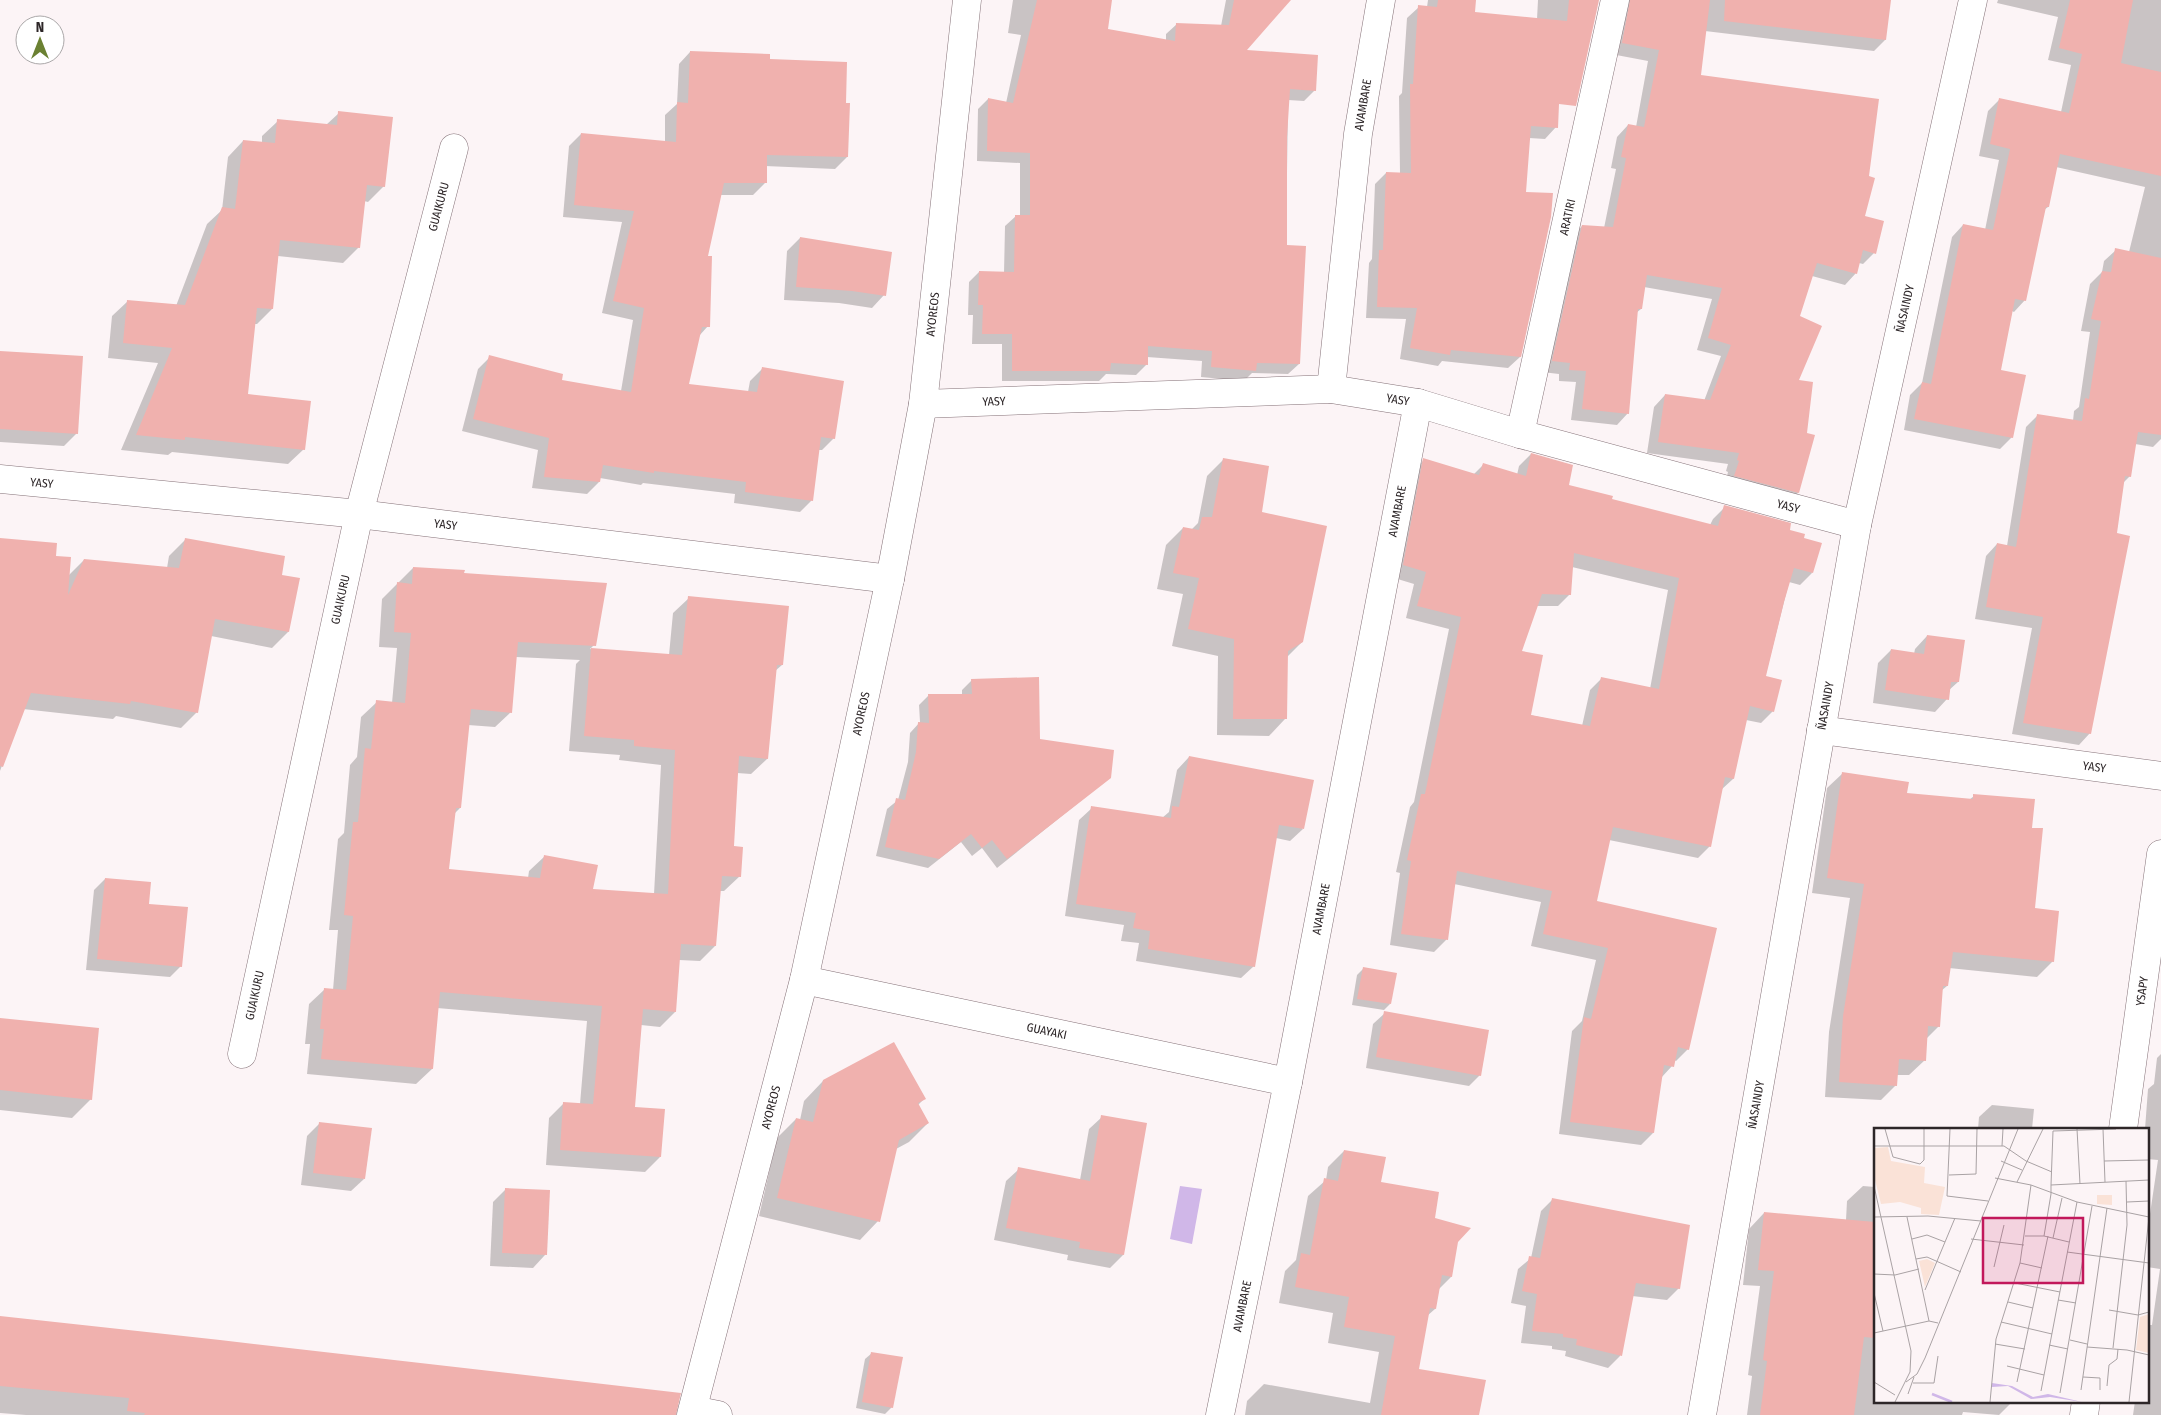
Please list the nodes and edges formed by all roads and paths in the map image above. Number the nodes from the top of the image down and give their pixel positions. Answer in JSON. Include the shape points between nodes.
{"nodes":[{"id":1,"x":967,"y":0,"type":"edge"},
{"id":2,"x":1381,"y":0,"type":"edge"},
{"id":3,"x":1615,"y":0,"type":"edge"},
{"id":4,"x":1973,"y":0,"type":"edge"},
{"id":5,"x":454,"y":148,"type":"dead end"},
{"id":6,"x":1331,"y":389,"type":"junction"},
{"id":7,"x":1418,"y":403,"type":"junction"},
{"id":8,"x":923,"y":404,"type":"junction"},
{"id":9,"x":1520,"y":434,"type":"junction"},
{"id":10,"x":0,"y":479,"type":"edge"},
{"id":11,"x":359,"y":514,"type":"junction"},
{"id":12,"x":1857,"y":525,"type":"junction"},
{"id":13,"x":890,"y":579,"type":"junction"},
{"id":14,"x":1821,"y":730,"type":"junction"},
{"id":15,"x":2161,"y":776,"type":"edge"},
{"id":16,"x":2161,"y":854,"type":"edge"},
{"id":17,"x":804,"y":980,"type":"junction"},
{"id":18,"x":242,"y":1054,"type":"dead end"},
{"id":19,"x":1288,"y":1082,"type":"junction"},
{"id":20,"x":2123,"y":1128,"type":"edge"},
{"id":21,"x":2086,"y":1402,"type":"edge"},
{"id":22,"x":701,"y":1413,"type":"edge"},
{"id":23,"x":1220,"y":1415,"type":"edge"},
{"id":24,"x":1702,"y":1415,"type":"edge"},
{"id":25,"x":2084,"y":1415,"type":"edge"}],
"edges":[{"from":1,"to":8,"type":"street","name":"AYOREOS"},
{"from":2,"to":6,"type":"street","name":"AVAMBARE","via":[[1358,134]]},
{"from":3,"to":9,"type":"street","name":"ARATIRI"},
{"from":4,"to":12,"type":"street","name":"ÑASAINDY"},
{"from":5,"to":11,"type":"street","name":"GUAIKURU"},
{"from":6,"to":7,"type":"street","name":"YASY"},
{"from":6,"to":8,"type":"street","name":"YASY"},
{"from":7,"to":9,"type":"street","name":"YASY"},
{"from":7,"to":19,"type":"street","name":"AVAMBARE"},
{"from":8,"to":13,"type":"street","name":"AYOREOS"},
{"from":9,"to":12,"type":"street","name":"YASY"},
{"from":10,"to":11,"type":"street","name":"YASY"},
{"from":11,"to":13,"type":"street","name":"YASY"},
{"from":11,"to":18,"type":"street","name":"GUAIKURU"},
{"from":12,"to":14,"type":"street","name":"ÑASAINDY"},
{"from":13,"to":17,"type":"street","name":"AYOREOS"},
{"from":14,"to":15,"type":"street","name":"YASY"},
{"from":14,"to":24,"type":"street","name":"ÑASAINDY"},
{"from":16,"to":20,"type":"street","name":"YSAPY"},
{"from":17,"to":19,"type":"street","name":"GUAYAKI"},
{"from":17,"to":22,"type":"street","name":"AYOREOS"},
{"from":19,"to":23,"type":"street","name":"AVAMBARE"},
{"from":21,"to":25,"type":"street"}]}
